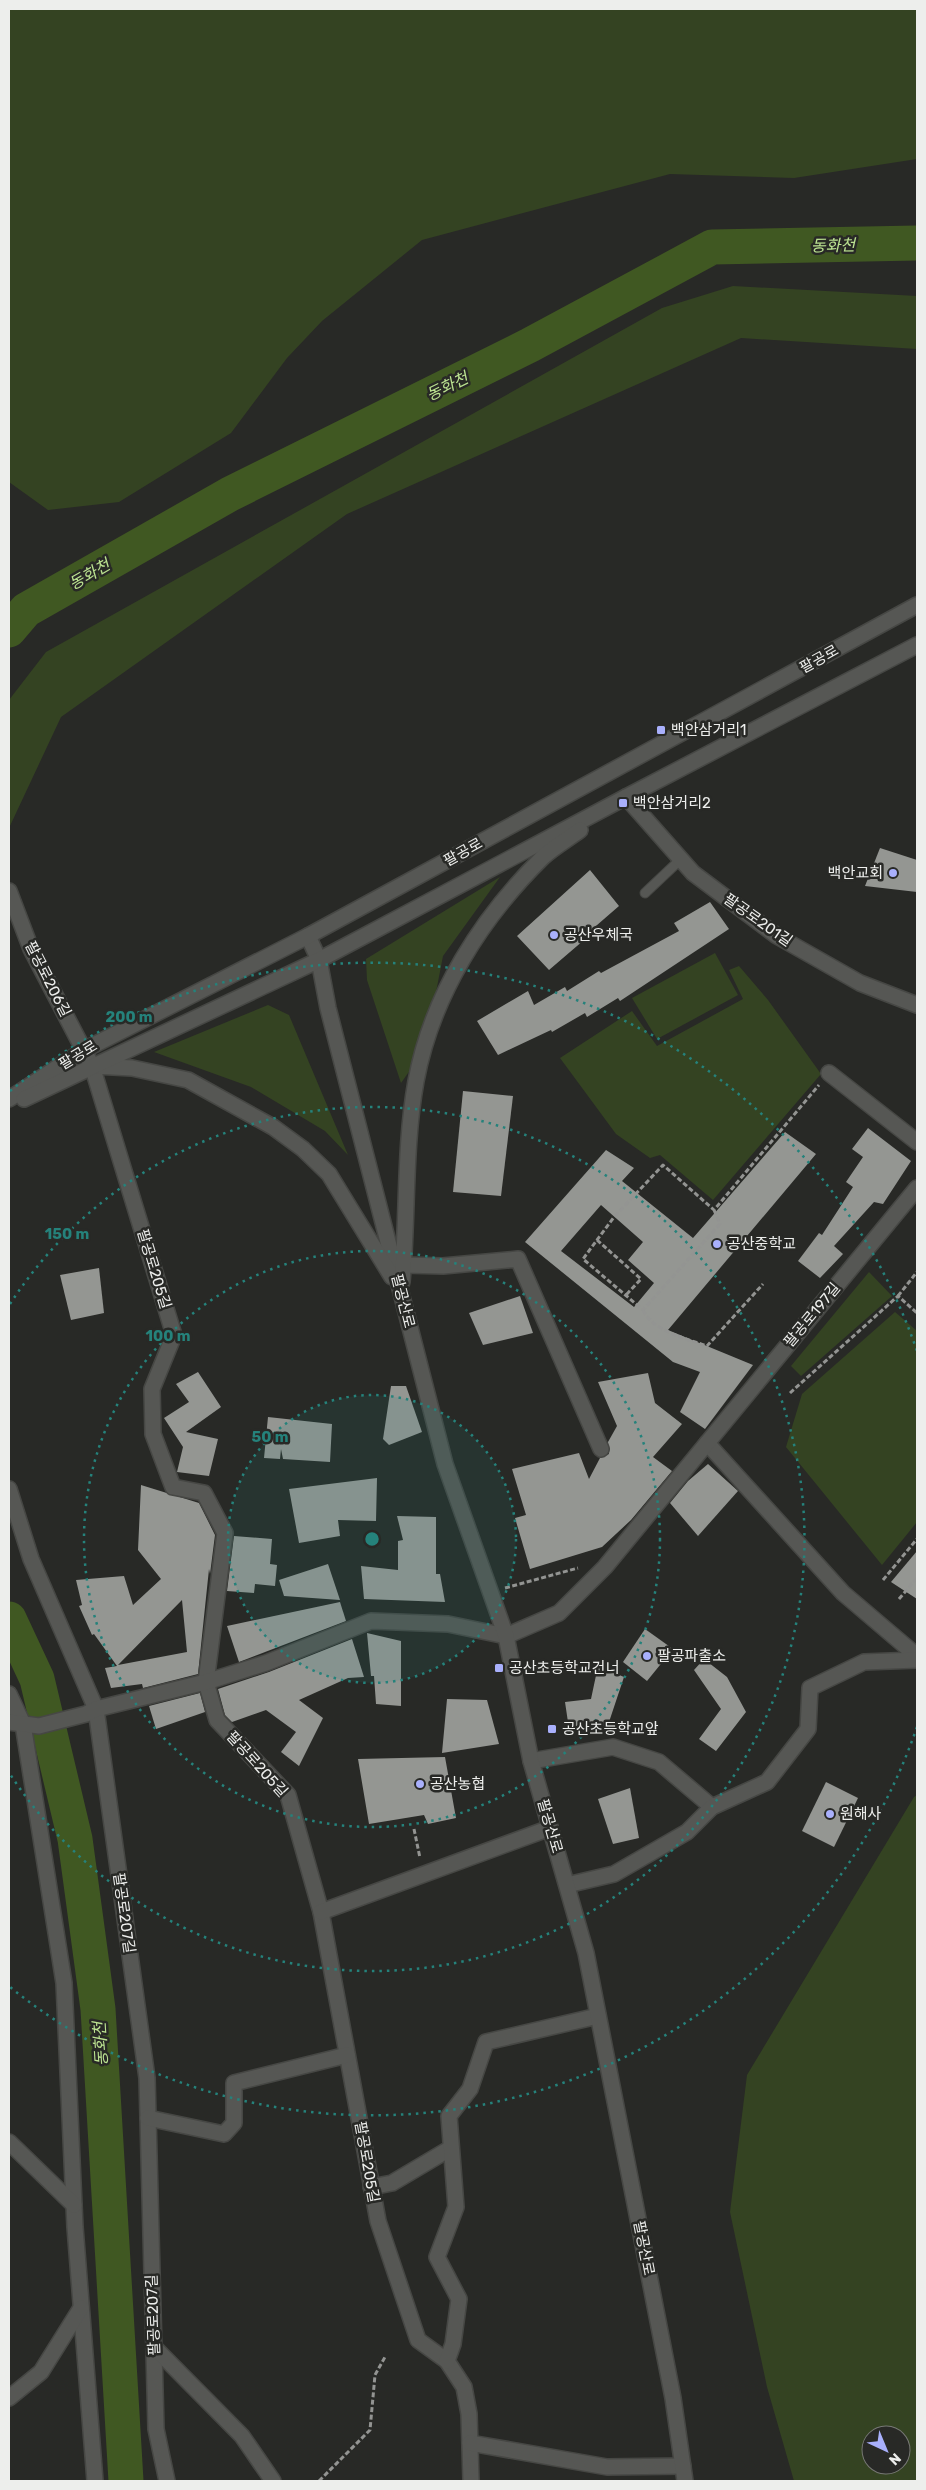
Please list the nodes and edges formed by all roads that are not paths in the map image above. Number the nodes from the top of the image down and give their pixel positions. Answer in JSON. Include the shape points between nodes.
{"nodes":[{"id":1,"x":917,"y":605,"type":"edge"},
{"id":2,"x":917,"y":645,"type":"edge"},
{"id":3,"x":626,"y":797,"type":"junction"},
{"id":4,"x":681,"y":859,"type":"junction"},
{"id":5,"x":9,"y":891,"type":"edge"},
{"id":6,"x":645,"y":894,"type":"dead end"},
{"id":7,"x":308,"y":936,"type":"junction"},
{"id":8,"x":319,"y":960,"type":"junction"},
{"id":9,"x":917,"y":1005,"type":"edge"},
{"id":10,"x":84,"y":1050,"type":"junction"},
{"id":11,"x":92,"y":1066,"type":"junction"},
{"id":12,"x":829,"y":1073,"type":"road end"},
{"id":13,"x":9,"y":1099,"type":"edge"},
{"id":14,"x":9,"y":1106,"type":"edge"},
{"id":15,"x":917,"y":1142,"type":"edge"},
{"id":16,"x":917,"y":1188,"type":"edge"},
{"id":17,"x":404,"y":1265,"type":"junction"},
{"id":18,"x":402,"y":1294,"type":"junction"},
{"id":19,"x":707,"y":1443,"type":"junction"},
{"id":20,"x":601,"y":1449,"type":"dead end"},
{"id":21,"x":9,"y":1489,"type":"edge"},
{"id":22,"x":506,"y":1636,"type":"junction"},
{"id":23,"x":917,"y":1656,"type":"edge"},
{"id":24,"x":917,"y":1660,"type":"edge"},
{"id":25,"x":206,"y":1682,"type":"junction"},
{"id":26,"x":9,"y":1694,"type":"edge"},
{"id":27,"x":91,"y":1711,"type":"junction"},
{"id":28,"x":16,"y":1723,"type":"edge"},
{"id":29,"x":532,"y":1761,"type":"junction"},
{"id":30,"x":712,"y":1807,"type":"junction"},
{"id":31,"x":550,"y":1828,"type":"junction"},
{"id":32,"x":566,"y":1885,"type":"junction"},
{"id":33,"x":322,"y":1912,"type":"junction"},
{"id":34,"x":598,"y":2016,"type":"junction"},
{"id":35,"x":348,"y":2055,"type":"junction"},
{"id":36,"x":148,"y":2118,"type":"junction"},
{"id":37,"x":9,"y":2142,"type":"edge"},
{"id":38,"x":451,"y":2148,"type":"junction"},
{"id":39,"x":372,"y":2187,"type":"junction"},
{"id":40,"x":74,"y":2205,"type":"junction"},
{"id":41,"x":82,"y":2308,"type":"junction"},
{"id":42,"x":154,"y":2347,"type":"junction"},
{"id":43,"x":447,"y":2361,"type":"junction"},
{"id":44,"x":9,"y":2398,"type":"edge"},
{"id":45,"x":470,"y":2443,"type":"junction"},
{"id":46,"x":683,"y":2466,"type":"junction"},
{"id":47,"x":95,"y":2481,"type":"edge"},
{"id":48,"x":167,"y":2481,"type":"edge"},
{"id":49,"x":273,"y":2481,"type":"edge"},
{"id":50,"x":471,"y":2481,"type":"edge"},
{"id":51,"x":685,"y":2481,"type":"edge"}],
"edges":[{"from":1,"to":7,"type":"street","name":"팔공로"},
{"from":2,"to":3,"type":"street","name":"팔공로"},
{"from":3,"to":4,"type":"street","name":"팔공로201길"},
{"from":3,"to":8,"type":"street","name":"팔공로"},
{"from":3,"to":17,"type":"street","via":[[544,856],[484,922],[458,965],[435,1015],[416,1081],[408,1151]]},
{"from":4,"to":6,"type":"lane"},
{"from":4,"to":9,"type":"street","name":"팔공로201길","via":[[693,874],[777,936],[860,983]]},
{"from":5,"to":10,"type":"street","name":"팔공로206길","via":[[30,948]]},
{"from":7,"to":8,"type":"street","name":"팔공산로"},
{"from":7,"to":10,"type":"street","name":"팔공로"},
{"from":8,"to":11,"type":"street","name":"팔공로"},
{"from":8,"to":18,"type":"street","name":"팔공산로","via":[[328,1008]]},
{"from":10,"to":11,"type":"street","name":"팔공로206길"},
{"from":10,"to":13,"type":"street","name":"팔공로"},
{"from":11,"to":14,"type":"street","name":"팔공로"},
{"from":11,"to":18,"type":"street","via":[[132,1068],[188,1080],[280,1132],[329,1174]]},
{"from":11,"to":25,"type":"street","name":"팔공로205길","via":[[174,1335],[152,1389],[153,1434],[173,1487],[204,1493],[225,1534]]},
{"from":12,"to":15,"type":"street"},
{"from":16,"to":19,"type":"street","name":"팔공로197길"},
{"from":17,"to":18,"type":"street"},
{"from":17,"to":20,"type":"street","via":[[443,1266],[518,1259]]},
{"from":18,"to":22,"type":"street","name":"팔공산로","via":[[445,1464]]},
{"from":19,"to":22,"type":"street","name":"팔공로197길","via":[[605,1566],[559,1613]]},
{"from":19,"to":23,"type":"street","via":[[844,1592]]},
{"from":21,"to":27,"type":"street","name":"팔공로207길","via":[[31,1559]]},
{"from":22,"to":25,"type":"street","via":[[448,1624],[371,1621],[266,1663]]},
{"from":22,"to":29,"type":"street","name":"팔공산로"},
{"from":24,"to":30,"type":"street","via":[[864,1662],[810,1688],[808,1728],[767,1782]]},
{"from":25,"to":27,"type":"street"},
{"from":25,"to":33,"type":"street","name":"팔공로205길","via":[[217,1720],[288,1795]]},
{"from":26,"to":28,"type":"street"},
{"from":27,"to":28,"type":"street","via":[[39,1726]]},
{"from":27,"to":36,"type":"street","name":"팔공로207길","via":[[147,2078]]},
{"from":28,"to":40,"type":"street","via":[[64,1983]]},
{"from":29,"to":30,"type":"street","via":[[613,1747],[659,1762]]},
{"from":29,"to":31,"type":"street","name":"팔공산로"},
{"from":30,"to":32,"type":"street","via":[[687,1832],[614,1874]]},
{"from":31,"to":32,"type":"street","name":"팔공산로"},
{"from":31,"to":33,"type":"street"},
{"from":32,"to":34,"type":"street","name":"팔공산로","via":[[586,1953]]},
{"from":33,"to":35,"type":"street","name":"팔공로205길"},
{"from":34,"to":38,"type":"street","via":[[486,2042],[470,2089],[449,2116]]},
{"from":34,"to":46,"type":"street","name":"팔공산로","via":[[673,2398]]},
{"from":35,"to":36,"type":"street","via":[[234,2083],[234,2123],[224,2134]]},
{"from":35,"to":39,"type":"street","name":"팔공로205길"},
{"from":36,"to":42,"type":"street","name":"팔공로207길"},
{"from":37,"to":40,"type":"street"},
{"from":38,"to":39,"type":"street","via":[[392,2183]]},
{"from":38,"to":43,"type":"street","via":[[456,2207],[436,2257],[459,2299],[453,2344]]},
{"from":39,"to":43,"type":"street","name":"팔공로205길","via":[[378,2221],[418,2340]]},
{"from":40,"to":41,"type":"street"},
{"from":41,"to":44,"type":"street","via":[[41,2372]]},
{"from":41,"to":47,"type":"street"},
{"from":42,"to":48,"type":"street","name":"팔공로207길","via":[[156,2429]]},
{"from":42,"to":49,"type":"street","via":[[242,2436]]},
{"from":43,"to":45,"type":"street","name":"팔공로205길","via":[[464,2388]]},
{"from":45,"to":46,"type":"street","via":[[606,2467]]},
{"from":45,"to":50,"type":"street","name":"팔공로205길"},
{"from":46,"to":51,"type":"street","name":"팔공산로"}]}
